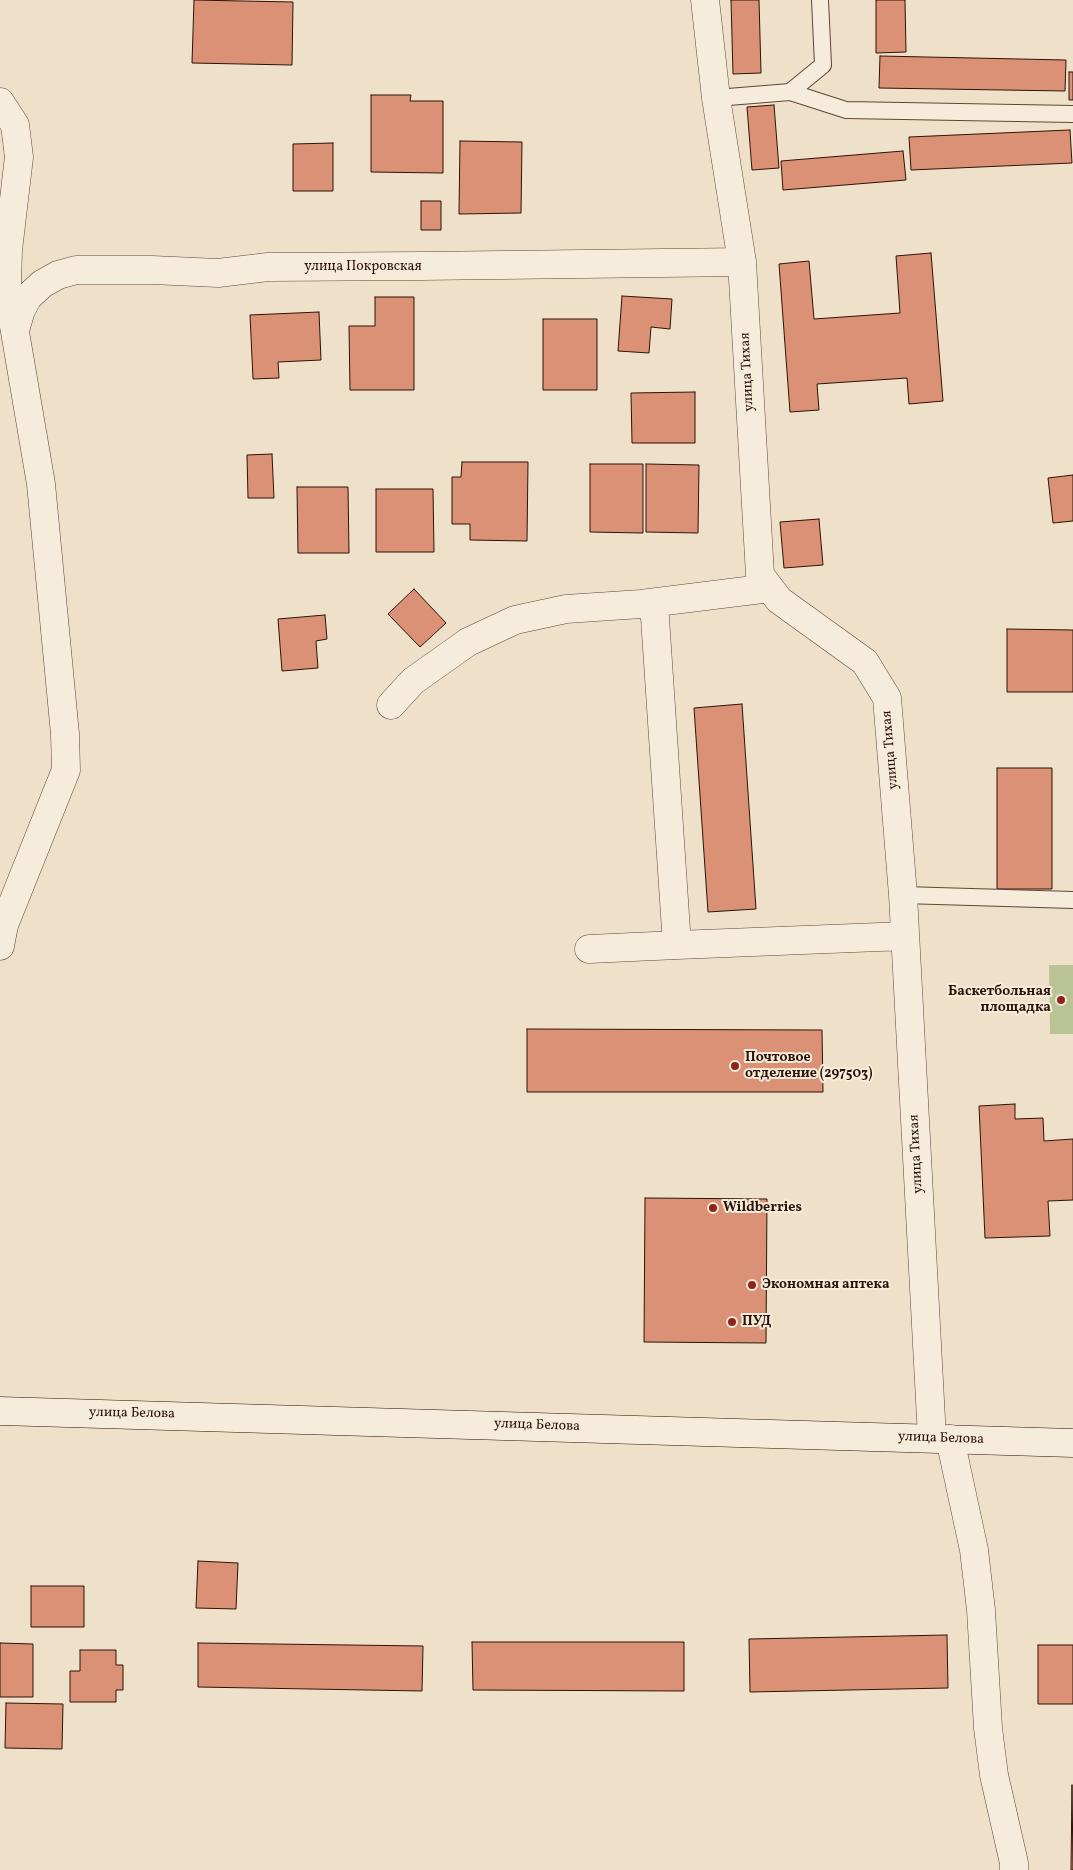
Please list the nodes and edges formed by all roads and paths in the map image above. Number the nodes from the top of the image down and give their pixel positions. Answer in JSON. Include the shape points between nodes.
{"nodes":[{"id":1,"x":705,"y":0,"type":"edge"},
{"id":2,"x":820,"y":0,"type":"edge"},
{"id":3,"x":790,"y":92,"type":"junction"},
{"id":4,"x":716,"y":98,"type":"junction"},
{"id":5,"x":0,"y":102,"type":"edge"},
{"id":6,"x":1073,"y":114,"type":"edge"},
{"id":7,"x":742,"y":262,"type":"junction"},
{"id":8,"x":15,"y":330,"type":"junction"},
{"id":9,"x":770,"y":588,"type":"junction"},
{"id":10,"x":654,"y":602,"type":"junction"},
{"id":11,"x":391,"y":705,"type":"dead end"},
{"id":12,"x":903,"y":895,"type":"junction"},
{"id":13,"x":1073,"y":900,"type":"edge"},
{"id":14,"x":905,"y":936,"type":"junction"},
{"id":15,"x":677,"y":945,"type":"junction"},
{"id":16,"x":0,"y":946,"type":"edge"},
{"id":17,"x":589,"y":949,"type":"dead end"},
{"id":18,"x":0,"y":1412,"type":"edge"},
{"id":19,"x":941,"y":1439,"type":"junction"},
{"id":20,"x":1073,"y":1443,"type":"edge"},
{"id":21,"x":1014,"y":1870,"type":"edge"}],
"edges":[{"from":1,"to":4,"type":"street","name":"улица Тихая"},
{"from":2,"to":3,"type":"lane","via":[[823,65]]},
{"from":3,"to":4,"type":"lane"},
{"from":3,"to":6,"type":"lane","via":[[846,110]]},
{"from":4,"to":7,"type":"street","name":"улица Тихая"},
{"from":5,"to":8,"type":"street","via":[[15,125],[19,157],[6,285]]},
{"from":7,"to":8,"type":"street","name":"улица Покровская","via":[[268,267],[218,273],[76,270],[58,275],[28,297]]},
{"from":7,"to":9,"type":"street","name":"улица Тихая","via":[[760,574]]},
{"from":8,"to":16,"type":"street","via":[[41,484],[66,770],[4,925]]},
{"from":9,"to":10,"type":"street"},
{"from":9,"to":12,"type":"street","name":"улица Тихая","via":[[779,600],[865,662],[887,698]]},
{"from":10,"to":11,"type":"street","via":[[566,609],[515,620],[468,642],[413,681]]},
{"from":10,"to":15,"type":"street"},
{"from":12,"to":13,"type":"lane"},
{"from":12,"to":14,"type":"street","name":"улица Тихая"},
{"from":14,"to":15,"type":"street"},
{"from":14,"to":19,"type":"street","name":"улица Тихая"},
{"from":15,"to":17,"type":"street"},
{"from":18,"to":19,"type":"street","name":"улица Белова"},
{"from":19,"to":20,"type":"street","name":"улица Белова"},
{"from":19,"to":21,"type":"street","name":"улица Тихая","via":[[974,1550],[988,1728],[994,1775]]}]}
